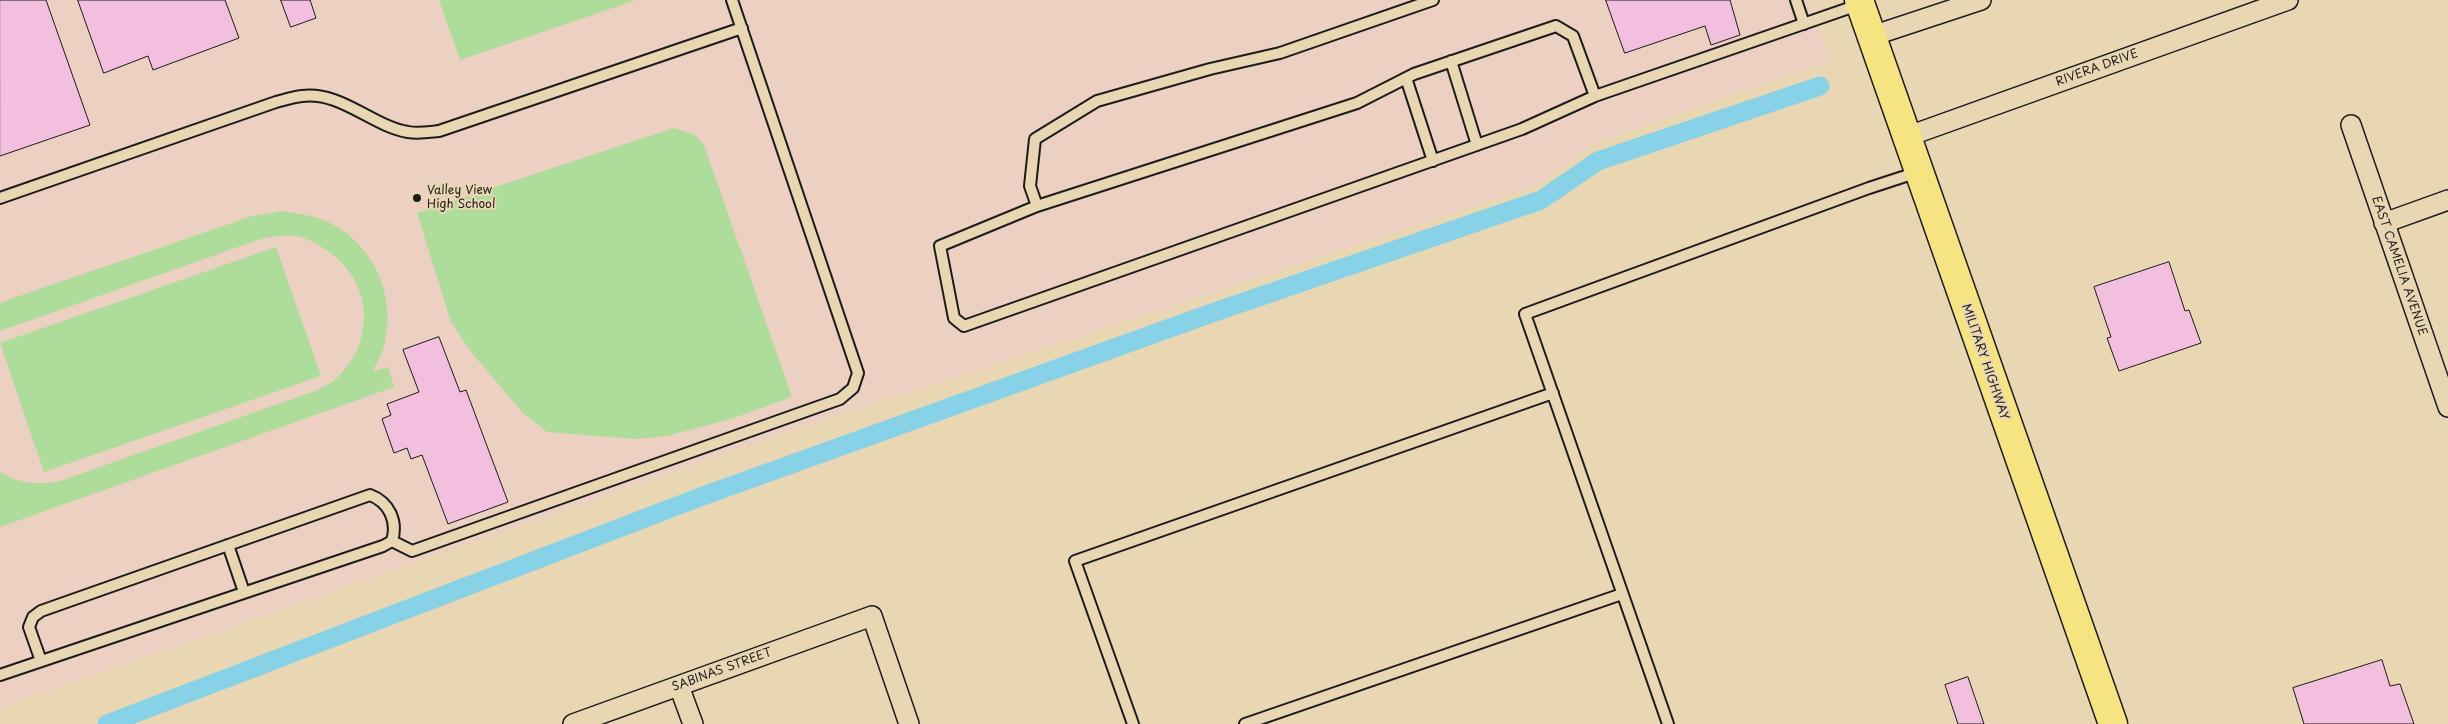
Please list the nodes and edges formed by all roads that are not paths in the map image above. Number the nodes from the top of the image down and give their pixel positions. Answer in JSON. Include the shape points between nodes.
{"nodes":[{"id":1,"x":732,"y":0,"type":"edge"},
{"id":2,"x":1433,"y":0,"type":"edge"},
{"id":3,"x":1796,"y":0,"type":"edge"},
{"id":4,"x":1981,"y":0,"type":"edge"},
{"id":5,"x":2288,"y":0,"type":"edge"},
{"id":6,"x":1860,"y":2,"type":"edge"},
{"id":7,"x":1804,"y":24,"type":"junction"},
{"id":8,"x":742,"y":28,"type":"junction"},
{"id":9,"x":1872,"y":36,"type":"junction"},
{"id":10,"x":1451,"y":61,"type":"junction"},
{"id":11,"x":1406,"y":78,"type":"junction"},
{"id":12,"x":1595,"y":96,"type":"junction"},
{"id":13,"x":2351,"y":125,"type":"dead end"},
{"id":14,"x":1906,"y":137,"type":"junction"},
{"id":15,"x":1477,"y":145,"type":"junction"},
{"id":16,"x":1433,"y":161,"type":"junction"},
{"id":17,"x":1918,"y":172,"type":"junction"},
{"id":18,"x":0,"y":198,"type":"edge"},
{"id":19,"x":2448,"y":200,"type":"edge"},
{"id":20,"x":1037,"y":206,"type":"junction"},
{"id":21,"x":2384,"y":223,"type":"junction"},
{"id":22,"x":1553,"y":393,"type":"junction"},
{"id":23,"x":2448,"y":407,"type":"edge"},
{"id":24,"x":392,"y":540,"type":"junction"},
{"id":25,"x":228,"y":545,"type":"junction"},
{"id":26,"x":244,"y":592,"type":"junction"},
{"id":27,"x":1622,"y":594,"type":"junction"},
{"id":28,"x":41,"y":661,"type":"junction"},
{"id":29,"x":0,"y":675,"type":"edge"},
{"id":30,"x":679,"y":686,"type":"junction"},
{"id":31,"x":573,"y":724,"type":"edge"},
{"id":32,"x":693,"y":724,"type":"edge"},
{"id":33,"x":909,"y":724,"type":"edge"},
{"id":34,"x":1133,"y":724,"type":"edge"},
{"id":35,"x":1245,"y":724,"type":"edge"},
{"id":36,"x":1668,"y":724,"type":"edge"},
{"id":37,"x":2113,"y":724,"type":"edge"}],
"edges":[{"from":1,"to":8,"type":"lane"},
{"from":2,"to":20,"type":"lane","via":[[1280,53],[1097,101],[1035,139],[1030,186]]},
{"from":3,"to":7,"type":"lane"},
{"from":4,"to":9,"type":"street"},
{"from":5,"to":14,"type":"street","name":"RIVERA DRIVE"},
{"from":6,"to":7,"type":"lane"},
{"from":6,"to":9,"type":"main road","name":"MILITARY HIGHWAY"},
{"from":7,"to":12,"type":"lane"},
{"from":8,"to":18,"type":"lane","via":[[439,131],[409,132],[379,123],[349,106],[326,98],[304,96],[276,102]]},
{"from":8,"to":24,"type":"lane","via":[[858,373],[853,388],[840,399],[412,551]]},
{"from":9,"to":14,"type":"main road","name":"MILITARY HIGHWAY"},
{"from":10,"to":11,"type":"lane"},
{"from":10,"to":12,"type":"lane","via":[[1556,26],[1573,36]]},
{"from":10,"to":15,"type":"lane"},
{"from":11,"to":16,"type":"lane"},
{"from":11,"to":20,"type":"lane","via":[[1357,102]]},
{"from":12,"to":15,"type":"lane"},
{"from":13,"to":21,"type":"street","name":"EAST CAMELIA AVENUE"},
{"from":14,"to":17,"type":"main road","name":"MILITARY HIGHWAY"},
{"from":15,"to":16,"type":"lane"},
{"from":16,"to":20,"type":"lane","via":[[964,326],[954,318],[940,246]]},
{"from":17,"to":22,"type":"lane","via":[[1526,314]]},
{"from":17,"to":37,"type":"main road","name":"MILITARY HIGHWAY"},
{"from":19,"to":21,"type":"street"},
{"from":21,"to":23,"type":"street","name":"EAST CAMELIA AVENUE"},
{"from":22,"to":27,"type":"lane"},
{"from":22,"to":34,"type":"lane","via":[[1075,561]]},
{"from":24,"to":25,"type":"lane","via":[[395,529],[390,511],[381,499],[370,495]]},
{"from":24,"to":26,"type":"lane","via":[[383,546]]},
{"from":25,"to":26,"type":"lane"},
{"from":25,"to":28,"type":"lane","via":[[41,611],[33,617],[29,627]]},
{"from":26,"to":28,"type":"lane"},
{"from":27,"to":35,"type":"lane"},
{"from":27,"to":36,"type":"lane"},
{"from":28,"to":29,"type":"lane"},
{"from":30,"to":31,"type":"street","name":"SABINAS STREET"},
{"from":30,"to":32,"type":"street"},
{"from":30,"to":33,"type":"street","name":"SABINAS STREET","via":[[872,616]]}]}
